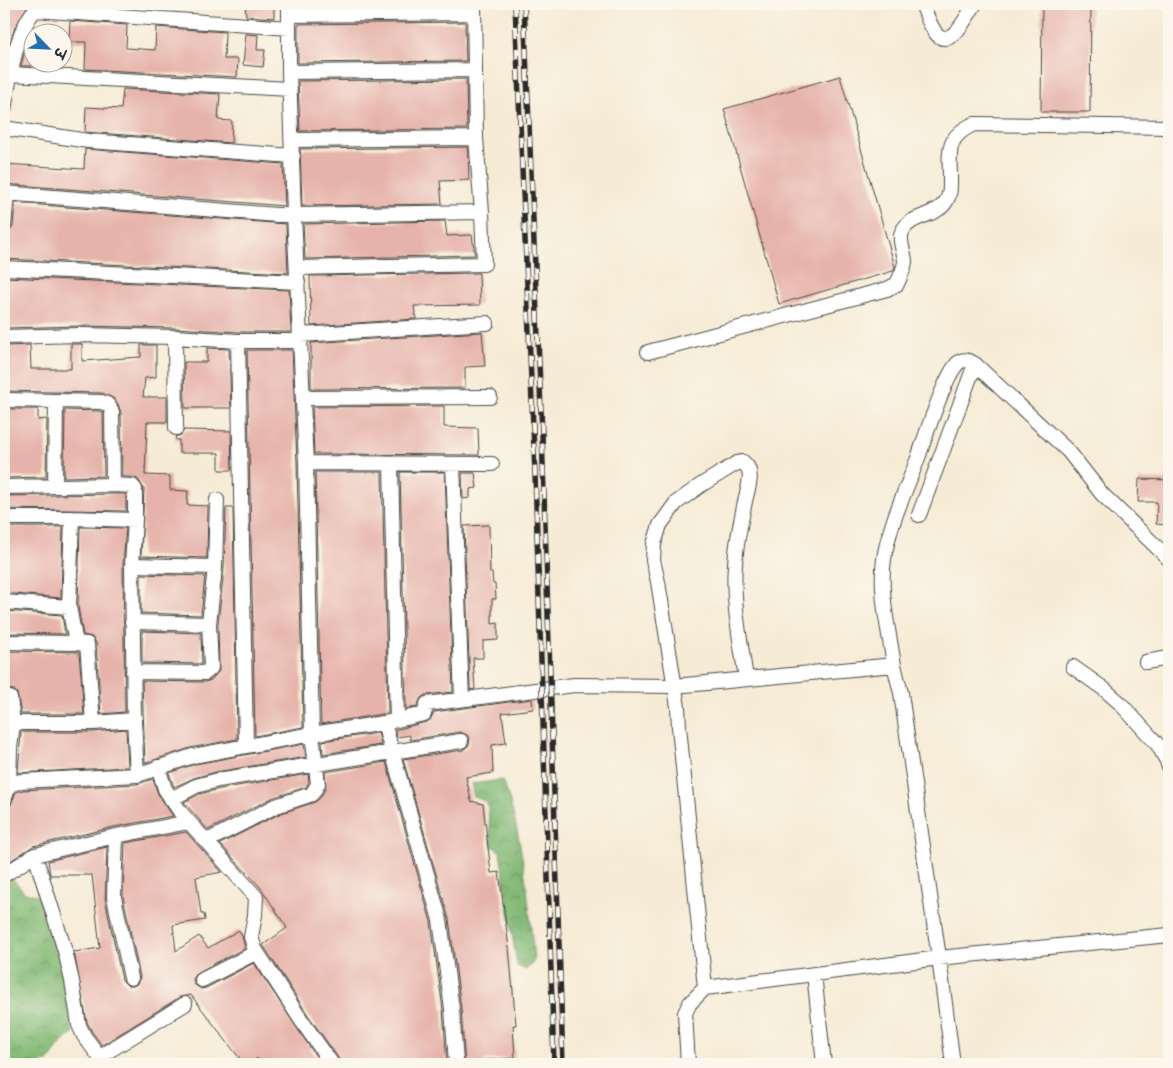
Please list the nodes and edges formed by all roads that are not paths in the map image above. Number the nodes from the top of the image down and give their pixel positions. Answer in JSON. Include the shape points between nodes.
{"nodes":[{"id":1,"x":922,"y":4,"type":"edge"},
{"id":2,"x":975,"y":4,"type":"edge"},
{"id":3,"x":474,"y":9,"type":"edge"},
{"id":4,"x":289,"y":16,"type":"edge"},
{"id":5,"x":475,"y":70,"type":"junction"},
{"id":6,"x":289,"y":72,"type":"junction"},
{"id":7,"x":11,"y":74,"type":"junction"},
{"id":8,"x":290,"y":89,"type":"junction"},
{"id":9,"x":4,"y":110,"type":"edge"},
{"id":10,"x":1169,"y":127,"type":"edge"},
{"id":11,"x":4,"y":128,"type":"edge"},
{"id":12,"x":476,"y":138,"type":"junction"},
{"id":13,"x":292,"y":140,"type":"junction"},
{"id":14,"x":293,"y":156,"type":"junction"},
{"id":15,"x":6,"y":193,"type":"edge"},
{"id":16,"x":482,"y":212,"type":"junction"},
{"id":17,"x":294,"y":215,"type":"junction"},
{"id":18,"x":4,"y":226,"type":"edge"},
{"id":19,"x":4,"y":268,"type":"edge"},
{"id":20,"x":298,"y":275,"type":"junction"},
{"id":21,"x":486,"y":323,"type":"dead end"},
{"id":22,"x":4,"y":337,"type":"edge"},
{"id":23,"x":174,"y":337,"type":"junction"},
{"id":24,"x":301,"y":338,"type":"junction"},
{"id":25,"x":238,"y":341,"type":"junction"},
{"id":26,"x":648,"y":352,"type":"dead end"},
{"id":27,"x":975,"y":364,"type":"junction"},
{"id":28,"x":490,"y":397,"type":"dead end"},
{"id":29,"x":304,"y":398,"type":"junction"},
{"id":30,"x":4,"y":400,"type":"edge"},
{"id":31,"x":56,"y":402,"type":"junction"},
{"id":32,"x":176,"y":428,"type":"dead end"},
{"id":33,"x":306,"y":463,"type":"junction"},
{"id":34,"x":391,"y":464,"type":"junction"},
{"id":35,"x":492,"y":464,"type":"dead end"},
{"id":36,"x":453,"y":465,"type":"junction"},
{"id":37,"x":55,"y":485,"type":"junction"},
{"id":38,"x":113,"y":485,"type":"junction"},
{"id":39,"x":4,"y":486,"type":"edge"},
{"id":40,"x":217,"y":500,"type":"dead end"},
{"id":41,"x":919,"y":515,"type":"dead end"},
{"id":42,"x":4,"y":518,"type":"edge"},
{"id":43,"x":72,"y":518,"type":"junction"},
{"id":44,"x":135,"y":520,"type":"junction"},
{"id":45,"x":1169,"y":559,"type":"edge"},
{"id":46,"x":132,"y":565,"type":"junction"},
{"id":47,"x":215,"y":567,"type":"junction"},
{"id":48,"x":4,"y":602,"type":"edge"},
{"id":49,"x":69,"y":607,"type":"junction"},
{"id":50,"x":132,"y":622,"type":"junction"},
{"id":51,"x":209,"y":624,"type":"junction"},
{"id":52,"x":4,"y":642,"type":"edge"},
{"id":53,"x":76,"y":643,"type":"junction"},
{"id":54,"x":1169,"y":658,"type":"edge"},
{"id":55,"x":1146,"y":662,"type":"dead end"},
{"id":56,"x":894,"y":665,"type":"junction"},
{"id":57,"x":1073,"y":667,"type":"dead end"},
{"id":58,"x":133,"y":672,"type":"junction"},
{"id":59,"x":746,"y":679,"type":"junction"},
{"id":60,"x":675,"y":686,"type":"junction"},
{"id":61,"x":4,"y":698,"type":"edge"},
{"id":62,"x":462,"y":700,"type":"junction"},
{"id":63,"x":134,"y":720,"type":"junction"},
{"id":64,"x":390,"y":721,"type":"junction"},
{"id":65,"x":93,"y":723,"type":"junction"},
{"id":66,"x":13,"y":724,"type":"junction"},
{"id":67,"x":312,"y":734,"type":"junction"},
{"id":68,"x":461,"y":741,"type":"dead end"},
{"id":69,"x":246,"y":746,"type":"junction"},
{"id":70,"x":7,"y":749,"type":"edge"},
{"id":71,"x":392,"y":751,"type":"junction"},
{"id":72,"x":316,"y":765,"type":"junction"},
{"id":73,"x":158,"y":767,"type":"junction"},
{"id":74,"x":1169,"y":768,"type":"edge"},
{"id":75,"x":137,"y":775,"type":"junction"},
{"id":76,"x":9,"y":785,"type":"junction"},
{"id":77,"x":171,"y":799,"type":"junction"},
{"id":78,"x":4,"y":801,"type":"edge"},
{"id":79,"x":189,"y":822,"type":"junction"},
{"id":80,"x":116,"y":836,"type":"junction"},
{"id":81,"x":207,"y":841,"type":"junction"},
{"id":82,"x":34,"y":855,"type":"junction"},
{"id":83,"x":4,"y":875,"type":"edge"},
{"id":84,"x":1169,"y":935,"type":"edge"},
{"id":85,"x":257,"y":952,"type":"junction"},
{"id":86,"x":939,"y":958,"type":"junction"},
{"id":87,"x":814,"y":974,"type":"junction"},
{"id":88,"x":131,"y":978,"type":"dead end"},
{"id":89,"x":202,"y":980,"type":"dead end"},
{"id":90,"x":705,"y":988,"type":"junction"},
{"id":91,"x":185,"y":1004,"type":"dead end"},
{"id":92,"x":102,"y":1061,"type":"edge"},
{"id":93,"x":332,"y":1064,"type":"edge"},
{"id":94,"x":456,"y":1064,"type":"edge"},
{"id":95,"x":688,"y":1064,"type":"edge"},
{"id":96,"x":824,"y":1064,"type":"edge"},
{"id":97,"x":953,"y":1064,"type":"edge"}],
"edges":[{"from":1,"to":2,"type":"street","via":[[935,32],[946,38],[958,30]]},
{"from":3,"to":4,"type":"street"},
{"from":3,"to":5,"type":"street"},
{"from":4,"to":6,"type":"street"},
{"from":4,"to":7,"type":"street","via":[[35,10],[21,33]]},
{"from":5,"to":6,"type":"street"},
{"from":5,"to":12,"type":"street"},
{"from":6,"to":8,"type":"street"},
{"from":7,"to":8,"type":"street"},
{"from":7,"to":9,"type":"street"},
{"from":8,"to":13,"type":"street"},
{"from":10,"to":26,"type":"street","via":[[974,124],[956,135],[950,145],[949,194],[945,203],[936,211],[907,224],[901,234],[905,262],[897,284]]},
{"from":11,"to":14,"type":"street","via":[[88,140]]},
{"from":12,"to":13,"type":"street"},
{"from":12,"to":16,"type":"street"},
{"from":13,"to":14,"type":"street"},
{"from":14,"to":17,"type":"street"},
{"from":15,"to":17,"type":"street"},
{"from":15,"to":18,"type":"street"},
{"from":16,"to":17,"type":"street"},
{"from":16,"to":20,"type":"street","via":[[484,264]]},
{"from":17,"to":20,"type":"street"},
{"from":19,"to":20,"type":"street"},
{"from":20,"to":24,"type":"street"},
{"from":21,"to":24,"type":"street"},
{"from":22,"to":23,"type":"street"},
{"from":23,"to":25,"type":"street"},
{"from":23,"to":32,"type":"street"},
{"from":24,"to":25,"type":"street"},
{"from":24,"to":29,"type":"street"},
{"from":25,"to":69,"type":"street"},
{"from":27,"to":41,"type":"street"},
{"from":27,"to":45,"type":"street","via":[[1069,452],[1102,494]]},
{"from":27,"to":56,"type":"street","via":[[963,360],[951,373],[889,535],[882,587]]},
{"from":28,"to":29,"type":"street"},
{"from":29,"to":33,"type":"street"},
{"from":30,"to":31,"type":"street"},
{"from":31,"to":37,"type":"street"},
{"from":31,"to":38,"type":"street","via":[[102,402],[111,407]]},
{"from":33,"to":34,"type":"street"},
{"from":33,"to":67,"type":"street"},
{"from":34,"to":36,"type":"street"},
{"from":34,"to":64,"type":"street"},
{"from":35,"to":36,"type":"street"},
{"from":36,"to":62,"type":"street"},
{"from":37,"to":38,"type":"street"},
{"from":37,"to":39,"type":"street"},
{"from":38,"to":44,"type":"street","via":[[135,489]]},
{"from":40,"to":47,"type":"street"},
{"from":42,"to":43,"type":"street"},
{"from":43,"to":44,"type":"street"},
{"from":43,"to":49,"type":"street"},
{"from":44,"to":46,"type":"street"},
{"from":46,"to":47,"type":"street"},
{"from":46,"to":50,"type":"street"},
{"from":47,"to":51,"type":"street"},
{"from":48,"to":49,"type":"street"},
{"from":49,"to":53,"type":"street"},
{"from":50,"to":51,"type":"street"},
{"from":50,"to":58,"type":"street"},
{"from":51,"to":58,"type":"street","via":[[212,663],[209,671]]},
{"from":52,"to":53,"type":"street"},
{"from":53,"to":65,"type":"street","via":[[87,644]]},
{"from":54,"to":55,"type":"street"},
{"from":56,"to":59,"type":"street"},
{"from":56,"to":86,"type":"street","via":[[901,693]]},
{"from":57,"to":74,"type":"street","via":[[1120,703],[1158,745]]},
{"from":58,"to":63,"type":"street"},
{"from":59,"to":60,"type":"street"},
{"from":59,"to":60,"type":"street","via":[[736,608],[735,566],[750,471],[743,462],[676,503],[660,525],[654,544],[653,560]]},
{"from":60,"to":62,"type":"street","via":[[574,685]]},
{"from":60,"to":90,"type":"street"},
{"from":61,"to":66,"type":"street","via":[[10,698]]},
{"from":62,"to":64,"type":"street","via":[[427,704],[424,714]]},
{"from":63,"to":65,"type":"street"},
{"from":63,"to":75,"type":"street"},
{"from":64,"to":67,"type":"street"},
{"from":64,"to":71,"type":"street"},
{"from":65,"to":66,"type":"street"},
{"from":66,"to":70,"type":"street"},
{"from":67,"to":69,"type":"street"},
{"from":67,"to":72,"type":"street"},
{"from":68,"to":71,"type":"street"},
{"from":69,"to":73,"type":"street","via":[[193,756]]},
{"from":70,"to":76,"type":"street"},
{"from":71,"to":72,"type":"street"},
{"from":71,"to":94,"type":"street","via":[[440,920]]},
{"from":72,"to":77,"type":"street","via":[[218,780],[196,786]]},
{"from":72,"to":81,"type":"street","via":[[318,784],[312,794],[276,806]]},
{"from":73,"to":75,"type":"street"},
{"from":73,"to":77,"type":"street"},
{"from":75,"to":76,"type":"street","via":[[21,781]]},
{"from":76,"to":78,"type":"street"},
{"from":77,"to":79,"type":"street"},
{"from":79,"to":80,"type":"street"},
{"from":79,"to":81,"type":"street"},
{"from":80,"to":82,"type":"street"},
{"from":80,"to":88,"type":"street","via":[[114,897]]},
{"from":81,"to":85,"type":"street","via":[[256,897],[250,937]]},
{"from":82,"to":83,"type":"street"},
{"from":82,"to":92,"type":"street","via":[[65,952],[79,1025]]},
{"from":84,"to":86,"type":"street"},
{"from":85,"to":89,"type":"street"},
{"from":85,"to":93,"type":"street"},
{"from":86,"to":87,"type":"street"},
{"from":86,"to":97,"type":"street"},
{"from":87,"to":90,"type":"street"},
{"from":87,"to":96,"type":"street"},
{"from":90,"to":95,"type":"street","via":[[685,1013]]},
{"from":91,"to":92,"type":"street"}]}
